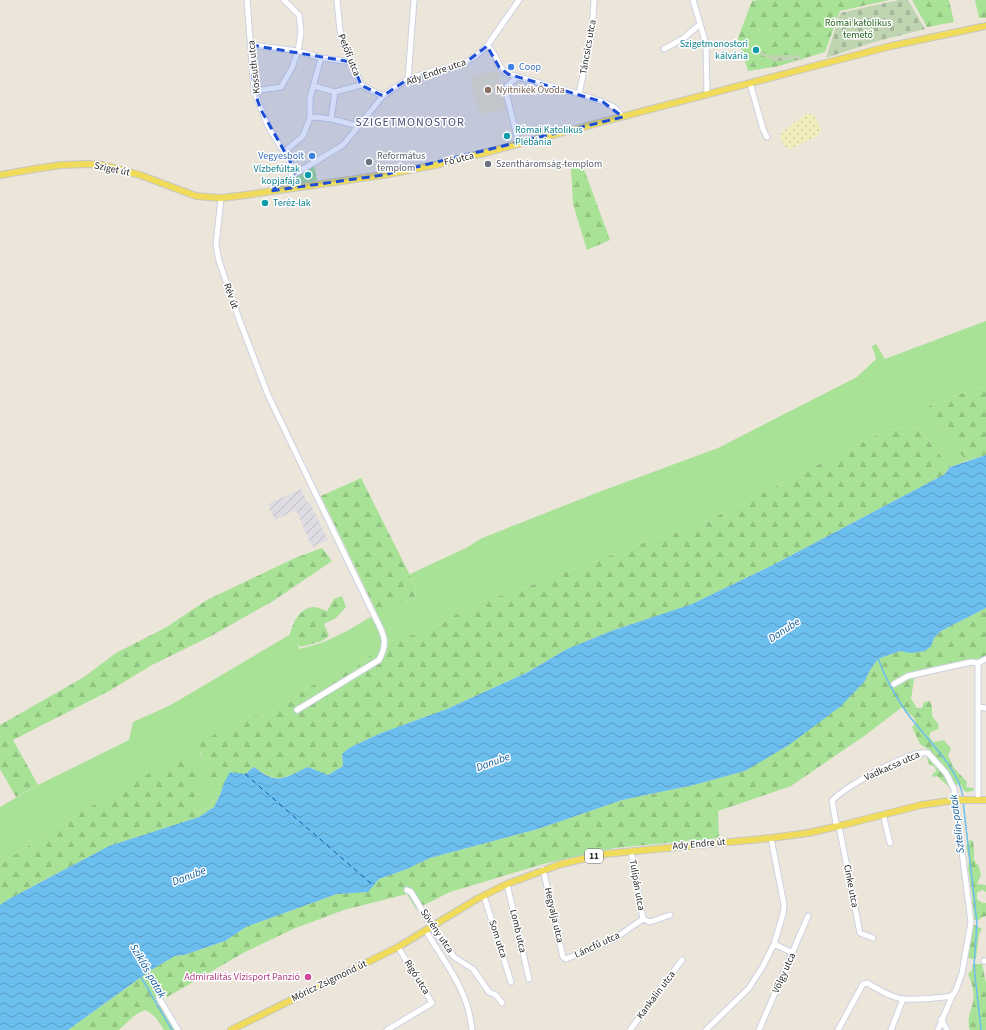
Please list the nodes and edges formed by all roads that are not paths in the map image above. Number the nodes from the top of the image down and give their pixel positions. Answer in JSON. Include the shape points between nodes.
{"nodes":[{"id":1,"x":247,"y":0,"type":"edge"},
{"id":2,"x":284,"y":0,"type":"edge"},
{"id":3,"x":337,"y":0,"type":"edge"},
{"id":4,"x":414,"y":0,"type":"edge"},
{"id":5,"x":519,"y":0,"type":"edge"},
{"id":6,"x":594,"y":0,"type":"edge"},
{"id":7,"x":693,"y":0,"type":"edge"},
{"id":8,"x":700,"y":24,"type":"junction"},
{"id":9,"x":986,"y":26,"type":"edge"},
{"id":10,"x":251,"y":45,"type":"junction"},
{"id":11,"x":487,"y":46,"type":"junction"},
{"id":12,"x":664,"y":49,"type":"dead end"},
{"id":13,"x":298,"y":51,"type":"junction"},
{"id":14,"x":321,"y":58,"type":"junction"},
{"id":15,"x":352,"y":62,"type":"junction"},
{"id":16,"x":517,"y":77,"type":"junction"},
{"id":17,"x":408,"y":79,"type":"junction"},
{"id":18,"x":750,"y":83,"type":"junction"},
{"id":19,"x":361,"y":85,"type":"junction"},
{"id":20,"x":314,"y":86,"type":"junction"},
{"id":21,"x":254,"y":91,"type":"junction"},
{"id":22,"x":335,"y":92,"type":"junction"},
{"id":23,"x":579,"y":94,"type":"junction"},
{"id":24,"x":707,"y":94,"type":"junction"},
{"id":25,"x":384,"y":96,"type":"junction"},
{"id":26,"x":623,"y":117,"type":"junction"},
{"id":27,"x":310,"y":118,"type":"junction"},
{"id":28,"x":331,"y":118,"type":"junction"},
{"id":29,"x":359,"y":126,"type":"junction"},
{"id":30,"x":767,"y":137,"type":"dead end"},
{"id":31,"x":519,"y":144,"type":"junction"},
{"id":32,"x":284,"y":152,"type":"junction"},
{"id":33,"x":296,"y":172,"type":"junction"},
{"id":34,"x":0,"y":175,"type":"edge"},
{"id":35,"x":270,"y":191,"type":"junction"},
{"id":36,"x":221,"y":198,"type":"junction"},
{"id":37,"x":986,"y":659,"type":"edge"},
{"id":38,"x":978,"y":662,"type":"junction"},
{"id":39,"x":894,"y":684,"type":"dead end"},
{"id":40,"x":979,"y":708,"type":"junction"},
{"id":41,"x":986,"y":708,"type":"edge"},
{"id":42,"x":297,"y":710,"type":"dead end"},
{"id":43,"x":958,"y":800,"type":"junction"},
{"id":44,"x":978,"y":800,"type":"junction"},
{"id":45,"x":986,"y":800,"type":"edge"},
{"id":46,"x":884,"y":814,"type":"junction"},
{"id":47,"x":839,"y":826,"type":"junction"},
{"id":48,"x":771,"y":838,"type":"junction"},
{"id":49,"x":890,"y":842,"type":"dead end"},
{"id":50,"x":631,"y":851,"type":"junction"},
{"id":51,"x":543,"y":870,"type":"junction"},
{"id":52,"x":507,"y":884,"type":"junction"},
{"id":53,"x":408,"y":890,"type":"dead end"},
{"id":54,"x":484,"y":896,"type":"junction"},
{"id":55,"x":670,"y":915,"type":"dead end"},
{"id":56,"x":808,"y":916,"type":"dead end"},
{"id":57,"x":643,"y":919,"type":"junction"},
{"id":58,"x":432,"y":927,"type":"junction"},
{"id":59,"x":426,"y":931,"type":"junction"},
{"id":60,"x":873,"y":938,"type":"dead end"},
{"id":61,"x":774,"y":944,"type":"junction"},
{"id":62,"x":398,"y":947,"type":"junction"},
{"id":63,"x":793,"y":953,"type":"junction"},
{"id":64,"x":566,"y":959,"type":"joint"},
{"id":65,"x":682,"y":960,"type":"dead end"},
{"id":66,"x":529,"y":979,"type":"dead end"},
{"id":67,"x":511,"y":982,"type":"dead end"},
{"id":68,"x":952,"y":996,"type":"junction"},
{"id":69,"x":159,"y":998,"type":"dead end"},
{"id":70,"x":903,"y":999,"type":"junction"},
{"id":71,"x":502,"y":1003,"type":"dead end"},
{"id":72,"x":941,"y":1019,"type":"junction"},
{"id":73,"x":178,"y":1030,"type":"edge"},
{"id":74,"x":231,"y":1030,"type":"edge"},
{"id":75,"x":387,"y":1030,"type":"edge"},
{"id":76,"x":472,"y":1030,"type":"edge"},
{"id":77,"x":630,"y":1030,"type":"edge"},
{"id":78,"x":706,"y":1030,"type":"edge"},
{"id":79,"x":759,"y":1030,"type":"edge"},
{"id":80,"x":838,"y":1030,"type":"edge"},
{"id":81,"x":891,"y":1030,"type":"edge"},
{"id":82,"x":938,"y":1030,"type":"edge"},
{"id":83,"x":947,"y":1030,"type":"edge"}],
"edges":[{"from":1,"to":10,"type":"street","name":"Kossuth utca"},
{"from":2,"to":13,"type":"street","via":[[299,15],[301,32]]},
{"from":3,"to":15,"type":"street","name":"Petőfi utca","via":[[343,44]]},
{"from":4,"to":17,"type":"street"},
{"from":5,"to":11,"type":"street","name":"Ady Endre utca"},
{"from":6,"to":23,"type":"street","name":"Táncsics utca","via":[[592,32]]},
{"from":7,"to":8,"type":"street"},
{"from":8,"to":12,"type":"street","via":[[684,38]]},
{"from":8,"to":24,"type":"street","via":[[706,44]]},
{"from":9,"to":18,"type":"main road","name":"Fő utca","via":[[906,42]]},
{"from":10,"to":13,"type":"street"},
{"from":10,"to":21,"type":"street","name":"Kossuth utca"},
{"from":11,"to":16,"type":"street","via":[[496,57],[502,71]]},
{"from":11,"to":17,"type":"street","name":"Ady Endre utca","via":[[465,63]]},
{"from":13,"to":14,"type":"street"},
{"from":13,"to":21,"type":"street","via":[[281,88]]},
{"from":14,"to":15,"type":"street"},
{"from":14,"to":20,"type":"street"},
{"from":15,"to":19,"type":"street","name":"Petőfi utca"},
{"from":16,"to":23,"type":"street"},
{"from":16,"to":31,"type":"street","via":[[507,86],[506,93]]},
{"from":17,"to":25,"type":"street","name":"Ady Endre utca"},
{"from":18,"to":24,"type":"main road","name":"Fő utca"},
{"from":18,"to":30,"type":"street"},
{"from":19,"to":22,"type":"street"},
{"from":19,"to":25,"type":"street","name":"Petőfi utca"},
{"from":20,"to":22,"type":"street"},
{"from":20,"to":27,"type":"street","via":[[310,98]]},
{"from":21,"to":32,"type":"street","name":"Kossuth utca","via":[[268,126]]},
{"from":22,"to":28,"type":"street"},
{"from":23,"to":26,"type":"street","via":[[614,107]]},
{"from":24,"to":26,"type":"main road","name":"Fő utca"},
{"from":25,"to":29,"type":"street","name":"Ady Endre utca"},
{"from":26,"to":31,"type":"main road","name":"Fő utca"},
{"from":27,"to":28,"type":"street"},
{"from":27,"to":32,"type":"street","via":[[303,136]]},
{"from":28,"to":29,"type":"street"},
{"from":29,"to":33,"type":"street","name":"Ady Endre utca","via":[[343,145]]},
{"from":31,"to":35,"type":"main road","name":"Fő utca","via":[[388,174]]},
{"from":32,"to":33,"type":"street","name":"Kossuth utca"},
{"from":33,"to":35,"type":"street","name":"Ady Endre utca"},
{"from":34,"to":36,"type":"main road","name":"Sziget út","via":[[61,165],[104,165],[140,175],[196,196]]},
{"from":35,"to":36,"type":"main road","name":"Fő utca"},
{"from":36,"to":42,"type":"street","name":"Rév út","via":[[216,245],[239,319],[266,391],[385,640],[379,660]]},
{"from":37,"to":38,"type":"street"},
{"from":38,"to":39,"type":"street","via":[[908,676]]},
{"from":38,"to":40,"type":"street"},
{"from":40,"to":41,"type":"street"},
{"from":40,"to":44,"type":"street"},
{"from":43,"to":44,"type":"main road","name":"Ady Endre út","number":"11"},
{"from":43,"to":46,"type":"main road","name":"Ady Endre út","number":"11"},
{"from":43,"to":47,"type":"street","name":"Vadkacsa utca","via":[[946,773],[928,753],[923,752],[872,773],[835,797],[832,803]]},
{"from":43,"to":68,"type":"street","via":[[971,922],[962,973]]},
{"from":44,"to":45,"type":"main road","name":"Ady Endre út","number":"11"},
{"from":46,"to":47,"type":"main road","name":"Ady Endre út","number":"11"},
{"from":46,"to":49,"type":"street"},
{"from":47,"to":48,"type":"main road","name":"Ady Endre út","number":"11"},
{"from":47,"to":60,"type":"street","name":"Cinke utca","via":[[860,933]]},
{"from":48,"to":50,"type":"main road","name":"Ady Endre út","number":"11"},
{"from":48,"to":61,"type":"street","via":[[784,905]]},
{"from":50,"to":51,"type":"main road","name":"Ady Endre út","number":"11","via":[[583,858]]},
{"from":50,"to":57,"type":"street","name":"Tulipán utca"},
{"from":51,"to":52,"type":"main road","name":"Ady Endre út","number":"11"},
{"from":51,"to":64,"type":"street","name":"Hegyalja utca","via":[[563,957]]},
{"from":52,"to":54,"type":"main road","name":"Ady Endre út","number":"11"},
{"from":52,"to":66,"type":"street","name":"Lomb utca"},
{"from":53,"to":58,"type":"street","name":"Sövény utca"},
{"from":54,"to":58,"type":"main road","name":"Ady Endre út","number":"11"},
{"from":54,"to":67,"type":"street","name":"Som utca"},
{"from":55,"to":57,"type":"street","via":[[650,922]]},
{"from":56,"to":63,"type":"street","name":"Völgy utca"},
{"from":57,"to":64,"type":"street","name":"Láncfű utca","via":[[614,939]]},
{"from":58,"to":59,"type":"main road","name":"Ady Endre út","number":"11"},
{"from":58,"to":71,"type":"street","name":"Sövény utca","via":[[454,957],[473,969],[489,992]]},
{"from":59,"to":62,"type":"main road","name":"Móricz Zsigmond út","number":"11"},
{"from":59,"to":76,"type":"street","via":[[460,985]]},
{"from":61,"to":63,"type":"street"},
{"from":61,"to":78,"type":"street","via":[[749,988]]},
{"from":62,"to":74,"type":"main road","name":"Móricz Zsigmond út","number":"11"},
{"from":62,"to":75,"type":"street","name":"Rigó utca","via":[[432,1003]]},
{"from":63,"to":79,"type":"street","name":"Völgy utca"},
{"from":65,"to":77,"type":"street","name":"Kankalin utca"},
{"from":68,"to":70,"type":"street"},
{"from":68,"to":72,"type":"street"},
{"from":69,"to":73,"type":"street"},
{"from":70,"to":80,"type":"street","via":[[867,983],[863,984]]},
{"from":70,"to":81,"type":"street"},
{"from":72,"to":82,"type":"street"},
{"from":72,"to":83,"type":"street"}]}
